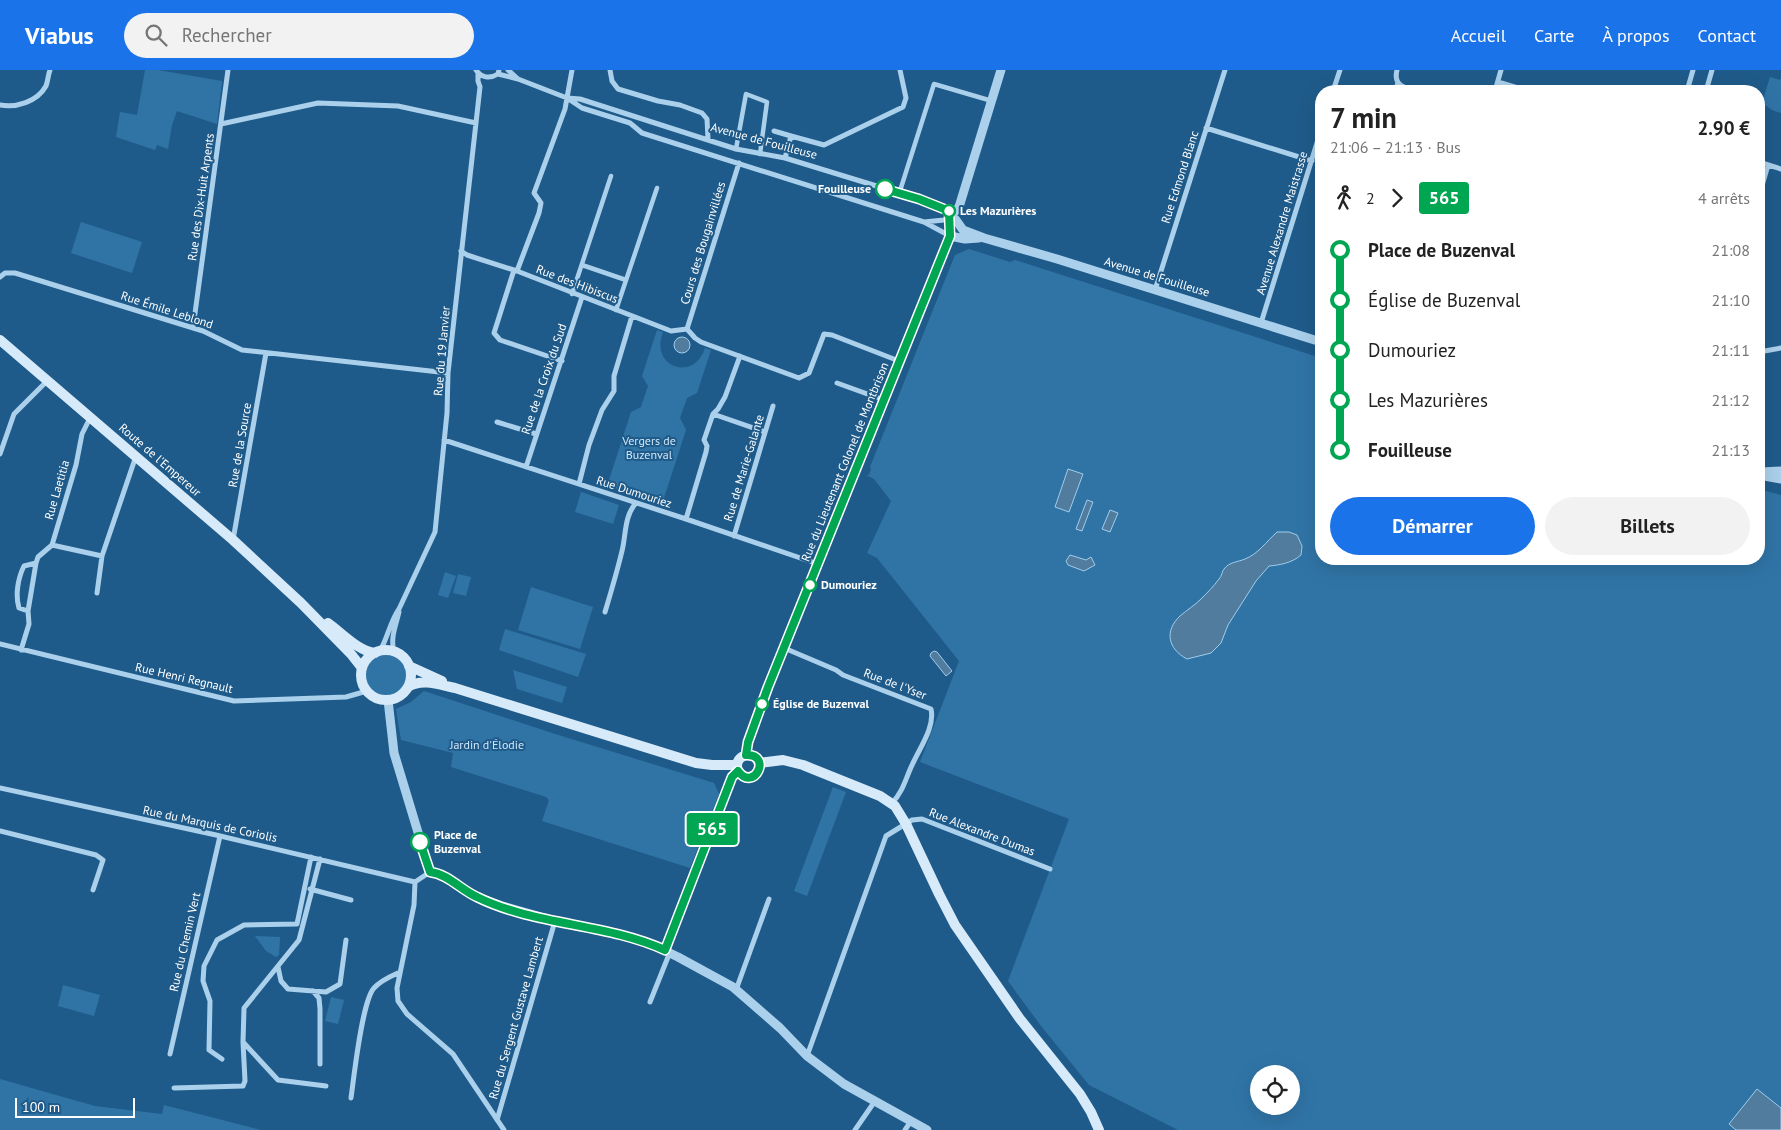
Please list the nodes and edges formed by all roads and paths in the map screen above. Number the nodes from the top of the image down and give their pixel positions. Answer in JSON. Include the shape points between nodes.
{"nodes":[{"id":1,"x":50,"y":70,"type":"edge"},
{"id":2,"x":228,"y":70,"type":"edge"},
{"id":3,"x":508,"y":70,"type":"edge"},
{"id":4,"x":572,"y":70,"type":"edge"},
{"id":5,"x":610,"y":70,"type":"edge"},
{"id":6,"x":900,"y":70,"type":"edge"},
{"id":7,"x":1001,"y":70,"type":"edge"},
{"id":8,"x":1225,"y":70,"type":"edge"},
{"id":9,"x":1340,"y":70,"type":"edge"},
{"id":10,"x":1397,"y":70,"type":"edge"},
{"id":11,"x":1501,"y":70,"type":"edge"},
{"id":12,"x":1694,"y":70,"type":"edge"},
{"id":13,"x":1712,"y":70,"type":"edge"},
{"id":14,"x":477,"y":72,"type":"edge"},
{"id":15,"x":498,"y":72,"type":"edge"},
{"id":16,"x":486,"y":77,"type":"junction"},
{"id":17,"x":518,"y":79,"type":"junction"},
{"id":18,"x":1498,"y":82,"type":"junction"},
{"id":19,"x":1398,"y":84,"type":"edge"},
{"id":20,"x":1335,"y":85,"type":"edge"},
{"id":21,"x":1497,"y":85,"type":"edge"},
{"id":22,"x":1508,"y":85,"type":"edge"},
{"id":23,"x":1689,"y":85,"type":"edge"},
{"id":24,"x":1708,"y":85,"type":"edge"},
{"id":25,"x":480,"y":87,"type":"junction"},
{"id":26,"x":566,"y":98,"type":"junction"},
{"id":27,"x":992,"y":101,"type":"junction"},
{"id":28,"x":0,"y":105,"type":"edge"},
{"id":29,"x":476,"y":123,"type":"junction"},
{"id":30,"x":221,"y":124,"type":"junction"},
{"id":31,"x":1206,"y":128,"type":"junction"},
{"id":32,"x":774,"y":131,"type":"dead end"},
{"id":33,"x":791,"y":136,"type":"junction"},
{"id":34,"x":708,"y":139,"type":"junction"},
{"id":35,"x":736,"y":149,"type":"junction"},
{"id":36,"x":1315,"y":151,"type":"edge"},
{"id":37,"x":760,"y":154,"type":"junction"},
{"id":38,"x":785,"y":158,"type":"junction"},
{"id":39,"x":1312,"y":161,"type":"junction"},
{"id":40,"x":739,"y":163,"type":"junction"},
{"id":41,"x":1765,"y":164,"type":"edge"},
{"id":42,"x":1768,"y":165,"type":"junction"},
{"id":43,"x":1781,"y":169,"type":"edge"},
{"id":44,"x":1765,"y":175,"type":"edge"},
{"id":45,"x":611,"y":176,"type":"dead end"},
{"id":46,"x":657,"y":188,"type":"dead end"},
{"id":47,"x":899,"y":194,"type":"junction"},
{"id":48,"x":950,"y":217,"type":"junction"},
{"id":49,"x":924,"y":222,"type":"junction"},
{"id":50,"x":963,"y":230,"type":"junction"},
{"id":51,"x":950,"y":236,"type":"junction"},
{"id":52,"x":984,"y":238,"type":"junction"},
{"id":53,"x":461,"y":251,"type":"junction"},
{"id":54,"x":582,"y":265,"type":"junction"},
{"id":55,"x":516,"y":270,"type":"junction"},
{"id":56,"x":0,"y":277,"type":"edge"},
{"id":57,"x":626,"y":280,"type":"junction"},
{"id":58,"x":1155,"y":290,"type":"junction"},
{"id":59,"x":572,"y":294,"type":"junction"},
{"id":60,"x":582,"y":297,"type":"junction"},
{"id":61,"x":616,"y":310,"type":"junction"},
{"id":62,"x":632,"y":316,"type":"junction"},
{"id":63,"x":1261,"y":322,"type":"junction"},
{"id":64,"x":193,"y":328,"type":"junction"},
{"id":65,"x":687,"y":329,"type":"junction"},
{"id":66,"x":0,"y":340,"type":"edge"},
{"id":67,"x":1315,"y":340,"type":"edge"},
{"id":68,"x":1781,"y":348,"type":"edge"},
{"id":69,"x":1765,"y":351,"type":"edge"},
{"id":70,"x":266,"y":353,"type":"junction"},
{"id":71,"x":740,"y":356,"type":"junction"},
{"id":72,"x":899,"y":361,"type":"junction"},
{"id":73,"x":562,"y":362,"type":"junction"},
{"id":74,"x":448,"y":373,"type":"junction"},
{"id":75,"x":47,"y":381,"type":"junction"},
{"id":76,"x":837,"y":383,"type":"dead end"},
{"id":77,"x":884,"y":400,"type":"junction"},
{"id":78,"x":773,"y":406,"type":"dead end"},
{"id":79,"x":713,"y":414,"type":"junction"},
{"id":80,"x":90,"y":418,"type":"junction"},
{"id":81,"x":496,"y":422,"type":"dead end"},
{"id":82,"x":765,"y":432,"type":"junction"},
{"id":83,"x":536,"y":434,"type":"junction"},
{"id":84,"x":444,"y":440,"type":"junction"},
{"id":85,"x":0,"y":454,"type":"edge"},
{"id":86,"x":136,"y":456,"type":"junction"},
{"id":87,"x":526,"y":467,"type":"junction"},
{"id":88,"x":1781,"y":471,"type":"edge"},
{"id":89,"x":1765,"y":472,"type":"edge"},
{"id":90,"x":1765,"y":475,"type":"edge"},
{"id":91,"x":1781,"y":479,"type":"edge"},
{"id":92,"x":579,"y":484,"type":"junction"},
{"id":93,"x":636,"y":503,"type":"junction"},
{"id":94,"x":686,"y":519,"type":"junction"},
{"id":95,"x":734,"y":536,"type":"junction"},
{"id":96,"x":233,"y":540,"type":"junction"},
{"id":97,"x":52,"y":545,"type":"junction"},
{"id":98,"x":102,"y":556,"type":"junction"},
{"id":99,"x":36,"y":563,"type":"junction"},
{"id":100,"x":818,"y":564,"type":"junction"},
{"id":101,"x":97,"y":593,"type":"dead end"},
{"id":102,"x":301,"y":603,"type":"junction"},
{"id":103,"x":399,"y":609,"type":"junction"},
{"id":104,"x":28,"y":611,"type":"junction"},
{"id":105,"x":605,"y":612,"type":"dead end"},
{"id":106,"x":0,"y":644,"type":"edge"},
{"id":107,"x":784,"y":648,"type":"junction"},
{"id":108,"x":22,"y":650,"type":"junction"},
{"id":109,"x":378,"y":652,"type":"junction"},
{"id":110,"x":394,"y":652,"type":"junction"},
{"id":111,"x":409,"y":666,"type":"junction"},
{"id":112,"x":362,"y":668,"type":"junction"},
{"id":113,"x":408,"y":687,"type":"junction"},
{"id":114,"x":455,"y":688,"type":"junction"},
{"id":115,"x":367,"y":691,"type":"junction"},
{"id":116,"x":388,"y":700,"type":"junction"},
{"id":117,"x":746,"y":755,"type":"junction"},
{"id":118,"x":759,"y":763,"type":"junction"},
{"id":119,"x":737,"y":768,"type":"junction"},
{"id":120,"x":0,"y":788,"type":"edge"},
{"id":121,"x":892,"y":803,"type":"junction"},
{"id":122,"x":906,"y":824,"type":"junction"},
{"id":123,"x":0,"y":831,"type":"edge"},
{"id":124,"x":220,"y":836,"type":"junction"},
{"id":125,"x":311,"y":857,"type":"junction"},
{"id":126,"x":320,"y":859,"type":"junction"},
{"id":127,"x":1050,"y":869,"type":"dead end"},
{"id":128,"x":430,"y":872,"type":"junction"},
{"id":129,"x":415,"y":882,"type":"junction"},
{"id":130,"x":304,"y":888,"type":"junction"},
{"id":131,"x":93,"y":890,"type":"dead end"},
{"id":132,"x":312,"y":890,"type":"junction"},
{"id":133,"x":769,"y":899,"type":"dead end"},
{"id":134,"x":351,"y":900,"type":"dead end"},
{"id":135,"x":555,"y":921,"type":"junction"},
{"id":136,"x":300,"y":924,"type":"junction"},
{"id":137,"x":346,"y":940,"type":"dead end"},
{"id":138,"x":668,"y":951,"type":"junction"},
{"id":139,"x":278,"y":966,"type":"junction"},
{"id":140,"x":400,"y":972,"type":"junction"},
{"id":141,"x":736,"y":990,"type":"junction"},
{"id":142,"x":314,"y":991,"type":"junction"},
{"id":143,"x":650,"y":1002,"type":"dead end"},
{"id":144,"x":242,"y":1042,"type":"junction"},
{"id":145,"x":170,"y":1054,"type":"dead end"},
{"id":146,"x":807,"y":1056,"type":"junction"},
{"id":147,"x":222,"y":1059,"type":"dead end"},
{"id":148,"x":320,"y":1064,"type":"dead end"},
{"id":149,"x":326,"y":1086,"type":"dead end"},
{"id":150,"x":174,"y":1088,"type":"dead end"},
{"id":151,"x":351,"y":1098,"type":"dead end"},
{"id":152,"x":875,"y":1101,"type":"junction"},
{"id":153,"x":497,"y":1120,"type":"junction"},
{"id":154,"x":912,"y":1121,"type":"junction"},
{"id":155,"x":504,"y":1130,"type":"edge"},
{"id":156,"x":855,"y":1130,"type":"edge"},
{"id":157,"x":905,"y":1130,"type":"edge"},
{"id":158,"x":927,"y":1130,"type":"edge"},
{"id":159,"x":1099,"y":1130,"type":"edge"}],
"edges":[{"from":1,"to":28,"type":"street","via":[[46,86],[38,94],[21,104]]},
{"from":2,"to":30,"type":"street","name":"Rue des Dix-Huit Arpents"},
{"from":3,"to":17,"type":"street","name":"Avenue de Fouilleuse"},
{"from":4,"to":26,"type":"street"},
{"from":5,"to":34,"type":"street","via":[[618,88],[702,113],[707,119]]},
{"from":6,"to":33,"type":"street","via":[[906,98],[903,107],[824,145]]},
{"from":7,"to":27,"type":"street"},
{"from":8,"to":31,"type":"street","name":"Rue Edmond Blanc"},
{"from":9,"to":20,"type":"street"},
{"from":10,"to":19,"type":"street"},
{"from":11,"to":18,"type":"street"},
{"from":12,"to":23,"type":"street"},
{"from":13,"to":24,"type":"street"},
{"from":14,"to":16,"type":"street"},
{"from":14,"to":25,"type":"street","name":"Rue du 19 Janvier"},
{"from":15,"to":16,"type":"street"},
{"from":15,"to":17,"type":"street","name":"Avenue de Fouilleuse"},
{"from":16,"to":25,"type":"street","name":"Rue du 19 Janvier"},
{"from":17,"to":26,"type":"street","name":"Avenue de Fouilleuse"},
{"from":18,"to":21,"type":"street"},
{"from":18,"to":22,"type":"street"},
{"from":25,"to":29,"type":"street","name":"Rue du 19 Janvier"},
{"from":26,"to":34,"type":"street","name":"Avenue de Fouilleuse","via":[[580,99]]},
{"from":26,"to":40,"type":"street","name":"Avenue de Fouilleuse","via":[[582,108],[630,123],[642,133]]},
{"from":26,"to":55,"type":"street","via":[[565,109],[534,193],[541,203],[539,213]]},
{"from":27,"to":47,"type":"street","via":[[934,84]]},
{"from":27,"to":48,"type":"street","via":[[958,209]]},
{"from":29,"to":30,"type":"street","via":[[398,106],[318,103]]},
{"from":29,"to":53,"type":"street","name":"Rue du 19 Janvier"},
{"from":30,"to":64,"type":"street","name":"Rue des Dix-Huit Arpents"},
{"from":31,"to":39,"type":"street"},
{"from":31,"to":58,"type":"street","name":"Rue Edmond Blanc"},
{"from":32,"to":33,"type":"street"},
{"from":33,"to":38,"type":"street"},
{"from":34,"to":35,"type":"street","name":"Avenue de Fouilleuse"},
{"from":35,"to":37,"type":"street","name":"Avenue de Fouilleuse"},
{"from":35,"to":37,"type":"street","via":[[746,94],[767,102]]},
{"from":36,"to":39,"type":"street","name":"Avenue Alexandre Maistrasse"},
{"from":37,"to":38,"type":"street","name":"Avenue de Fouilleuse"},
{"from":38,"to":47,"type":"street","name":"Avenue de Fouilleuse"},
{"from":39,"to":63,"type":"street","name":"Avenue Alexandre Maistrasse"},
{"from":40,"to":49,"type":"street","name":"Avenue de Fouilleuse"},
{"from":40,"to":65,"type":"street","name":"Cours des Bougainvillées"},
{"from":41,"to":42,"type":"street"},
{"from":42,"to":43,"type":"street"},
{"from":42,"to":44,"type":"street"},
{"from":45,"to":54,"type":"street"},
{"from":46,"to":57,"type":"street"},
{"from":47,"to":48,"type":"street","name":"Avenue de Fouilleuse","via":[[949,211]]},
{"from":48,"to":49,"type":"street","name":"Avenue de Fouilleuse"},
{"from":48,"to":50,"type":"street","name":"Avenue de Fouilleuse"},
{"from":48,"to":51,"type":"street"},
{"from":49,"to":51,"type":"street","name":"Avenue de Fouilleuse"},
{"from":50,"to":51,"type":"street"},
{"from":50,"to":52,"type":"street","name":"Avenue de Fouilleuse"},
{"from":51,"to":52,"type":"street","name":"Avenue de Fouilleuse"},
{"from":51,"to":72,"type":"street","name":"Rue du Lieutenant Colonel de Montbrison"},
{"from":52,"to":58,"type":"street","name":"Avenue de Fouilleuse"},
{"from":53,"to":55,"type":"street","name":"Rue des Hibiscus"},
{"from":53,"to":74,"type":"street","name":"Rue du 19 Janvier"},
{"from":54,"to":57,"type":"street"},
{"from":54,"to":59,"type":"street"},
{"from":55,"to":59,"type":"street","name":"Rue des Hibiscus"},
{"from":55,"to":73,"type":"street","via":[[494,333],[500,340]]},
{"from":56,"to":64,"type":"street","name":"Rue Émile Leblond","via":[[15,273]]},
{"from":57,"to":61,"type":"street"},
{"from":58,"to":63,"type":"street","name":"Avenue de Fouilleuse"},
{"from":59,"to":60,"type":"street","name":"Rue des Hibiscus"},
{"from":60,"to":61,"type":"street","name":"Rue des Hibiscus"},
{"from":60,"to":73,"type":"street","name":"Rue de la Croix du Sud"},
{"from":61,"to":62,"type":"street","name":"Rue des Hibiscus"},
{"from":62,"to":65,"type":"street","name":"Rue des Hibiscus","via":[[671,331]]},
{"from":62,"to":92,"type":"street","via":[[614,376],[614,391],[602,410]]},
{"from":63,"to":67,"type":"street","name":"Avenue de Fouilleuse"},
{"from":64,"to":70,"type":"street","name":"Rue Émile Leblond","via":[[242,350]]},
{"from":65,"to":71,"type":"street","via":[[700,342]]},
{"from":66,"to":75,"type":"main road","name":"Route de l'Empereur"},
{"from":68,"to":69,"type":"street"},
{"from":70,"to":74,"type":"street","name":"Rue Émile Leblond"},
{"from":70,"to":96,"type":"street","name":"Rue de la Source"},
{"from":71,"to":72,"type":"street","via":[[799,378],[809,373],[824,334],[832,334]]},
{"from":71,"to":79,"type":"street","via":[[725,397]]},
{"from":72,"to":77,"type":"street","name":"Rue du Lieutenant Colonel de Montbrison"},
{"from":73,"to":83,"type":"street","name":"Rue de la Croix du Sud"},
{"from":74,"to":84,"type":"street","name":"Rue du 19 Janvier"},
{"from":75,"to":80,"type":"main road","name":"Route de l'Empereur"},
{"from":75,"to":85,"type":"street","via":[[14,414]]},
{"from":76,"to":77,"type":"street"},
{"from":77,"to":100,"type":"street","name":"Rue du Lieutenant Colonel de Montbrison"},
{"from":78,"to":82,"type":"street","name":"Rue de Marie-Galante"},
{"from":79,"to":82,"type":"street"},
{"from":79,"to":94,"type":"street","via":[[704,440],[706,452]]},
{"from":80,"to":86,"type":"main road","name":"Route de l'Empereur"},
{"from":80,"to":97,"type":"street","name":"Rue Laetitia","via":[[82,434]]},
{"from":81,"to":83,"type":"street"},
{"from":82,"to":95,"type":"street","name":"Rue de Marie-Galante"},
{"from":83,"to":87,"type":"street","name":"Rue de la Croix du Sud"},
{"from":84,"to":87,"type":"street","name":"Rue Dumouriez"},
{"from":84,"to":103,"type":"street","name":"Rue du 19 Janvier","via":[[435,532]]},
{"from":86,"to":96,"type":"main road","name":"Route de l'Empereur"},
{"from":86,"to":98,"type":"street"},
{"from":87,"to":92,"type":"street","name":"Rue Dumouriez"},
{"from":88,"to":89,"type":"street"},
{"from":90,"to":91,"type":"street"},
{"from":92,"to":93,"type":"street","name":"Rue Dumouriez"},
{"from":93,"to":94,"type":"street","name":"Rue Dumouriez"},
{"from":93,"to":105,"type":"street","via":[[624,530],[623,549]]},
{"from":94,"to":95,"type":"street","name":"Rue Dumouriez"},
{"from":95,"to":100,"type":"street","name":"Rue Dumouriez"},
{"from":96,"to":102,"type":"main road","name":"Route de l'Empereur"},
{"from":97,"to":98,"type":"street"},
{"from":97,"to":99,"type":"street","name":"Rue Laetitia"},
{"from":98,"to":101,"type":"street"},
{"from":99,"to":104,"type":"street"},
{"from":99,"to":104,"type":"street","name":"Rue Laetitia","via":[[24,566],[21,573],[17,600],[19,608]]},
{"from":100,"to":107,"type":"street","name":"Rue du Lieutenant Colonel de Montbrison"},
{"from":102,"to":109,"type":"main road","name":"Route de l'Empereur","via":[[358,646],[368,652]]},
{"from":102,"to":112,"type":"main road","name":"Route de l'Empereur"},
{"from":103,"to":109,"type":"street","name":"Rue du 19 Janvier"},
{"from":103,"to":110,"type":"street","name":"Rue du 19 Janvier","via":[[393,634]]},
{"from":104,"to":108,"type":"street","via":[[29,624]]},
{"from":106,"to":108,"type":"street","name":"Rue Henri Regnault"},
{"from":107,"to":117,"type":"street","name":"Rue du Lieutenant Colonel de Montbrison"},
{"from":107,"to":121,"type":"street","name":"Rue de l'Yser","via":[[931,709],[932,719],[920,751],[902,790]]},
{"from":108,"to":115,"type":"street","name":"Rue Henri Regnault","via":[[234,701],[346,697]]},
{"from":109,"to":110,"type":"main road"},
{"from":109,"to":112,"type":"main road","via":[[367,659]]},
{"from":110,"to":111,"type":"main road","via":[[402,656]]},
{"from":111,"to":113,"type":"main road"},
{"from":111,"to":114,"type":"main road"},
{"from":112,"to":115,"type":"main road","via":[[362,680]]},
{"from":113,"to":114,"type":"main road","via":[[423,682]]},
{"from":113,"to":116,"type":"main road","via":[[399,696]]},
{"from":114,"to":119,"type":"main road","via":[[690,761]]},
{"from":115,"to":116,"type":"main road","via":[[376,698]]},
{"from":116,"to":128,"type":"street","via":[[394,753]]},
{"from":117,"to":118,"type":"main road","via":[[754,756]]},
{"from":117,"to":119,"type":"main road","via":[[738,761]]},
{"from":118,"to":119,"type":"main road","via":[[759,771],[752,777],[744,777]]},
{"from":118,"to":121,"type":"main road","via":[[794,762]]},
{"from":119,"to":138,"type":"street"},
{"from":120,"to":124,"type":"street","name":"Rue du Marquis de Coriolis"},
{"from":121,"to":122,"type":"main road"},
{"from":122,"to":127,"type":"street","name":"Rue Alexandre Dumas","via":[[922,818]]},
{"from":122,"to":146,"type":"street","via":[[886,836]]},
{"from":122,"to":159,"type":"main road","via":[[955,925],[1020,1019],[1080,1094]]},
{"from":123,"to":131,"type":"street","via":[[96,855],[103,860]]},
{"from":124,"to":125,"type":"street","name":"Rue du Marquis de Coriolis"},
{"from":124,"to":145,"type":"street","name":"Rue du Chemin Vert"},
{"from":125,"to":126,"type":"street","name":"Rue du Marquis de Coriolis"},
{"from":125,"to":130,"type":"street"},
{"from":126,"to":129,"type":"street","name":"Rue du Marquis de Coriolis"},
{"from":126,"to":132,"type":"street"},
{"from":128,"to":129,"type":"street"},
{"from":128,"to":135,"type":"street","via":[[442,875],[477,897]]},
{"from":129,"to":140,"type":"street","via":[[414,905]]},
{"from":130,"to":132,"type":"street"},
{"from":130,"to":136,"type":"street"},
{"from":132,"to":134,"type":"street"},
{"from":132,"to":136,"type":"street"},
{"from":133,"to":141,"type":"street"},
{"from":135,"to":138,"type":"street","via":[[615,933]]},
{"from":135,"to":153,"type":"street","name":"Rue du Sergent Gustave Lambert"},
{"from":136,"to":139,"type":"street","via":[[298,940]]},
{"from":136,"to":147,"type":"street","via":[[244,925],[217,940],[204,966],[203,982],[210,1001],[209,1050]]},
{"from":137,"to":142,"type":"street","via":[[340,984],[326,992]]},
{"from":138,"to":141,"type":"street"},
{"from":138,"to":143,"type":"street"},
{"from":139,"to":142,"type":"street","via":[[281,981],[288,988]]},
{"from":139,"to":144,"type":"street","via":[[244,1008]]},
{"from":140,"to":151,"type":"street","via":[[372,989]]},
{"from":140,"to":153,"type":"street","via":[[398,1001],[407,1014],[453,1054]]},
{"from":141,"to":146,"type":"street"},
{"from":142,"to":148,"type":"street","via":[[319,998],[320,1009]]},
{"from":144,"to":149,"type":"street","via":[[278,1080]]},
{"from":144,"to":150,"type":"street","via":[[243,1086]]},
{"from":146,"to":152,"type":"street","via":[[844,1084]]},
{"from":152,"to":154,"type":"street"},
{"from":152,"to":156,"type":"street"},
{"from":153,"to":155,"type":"street"},
{"from":154,"to":157,"type":"street"},
{"from":154,"to":158,"type":"street"}]}
